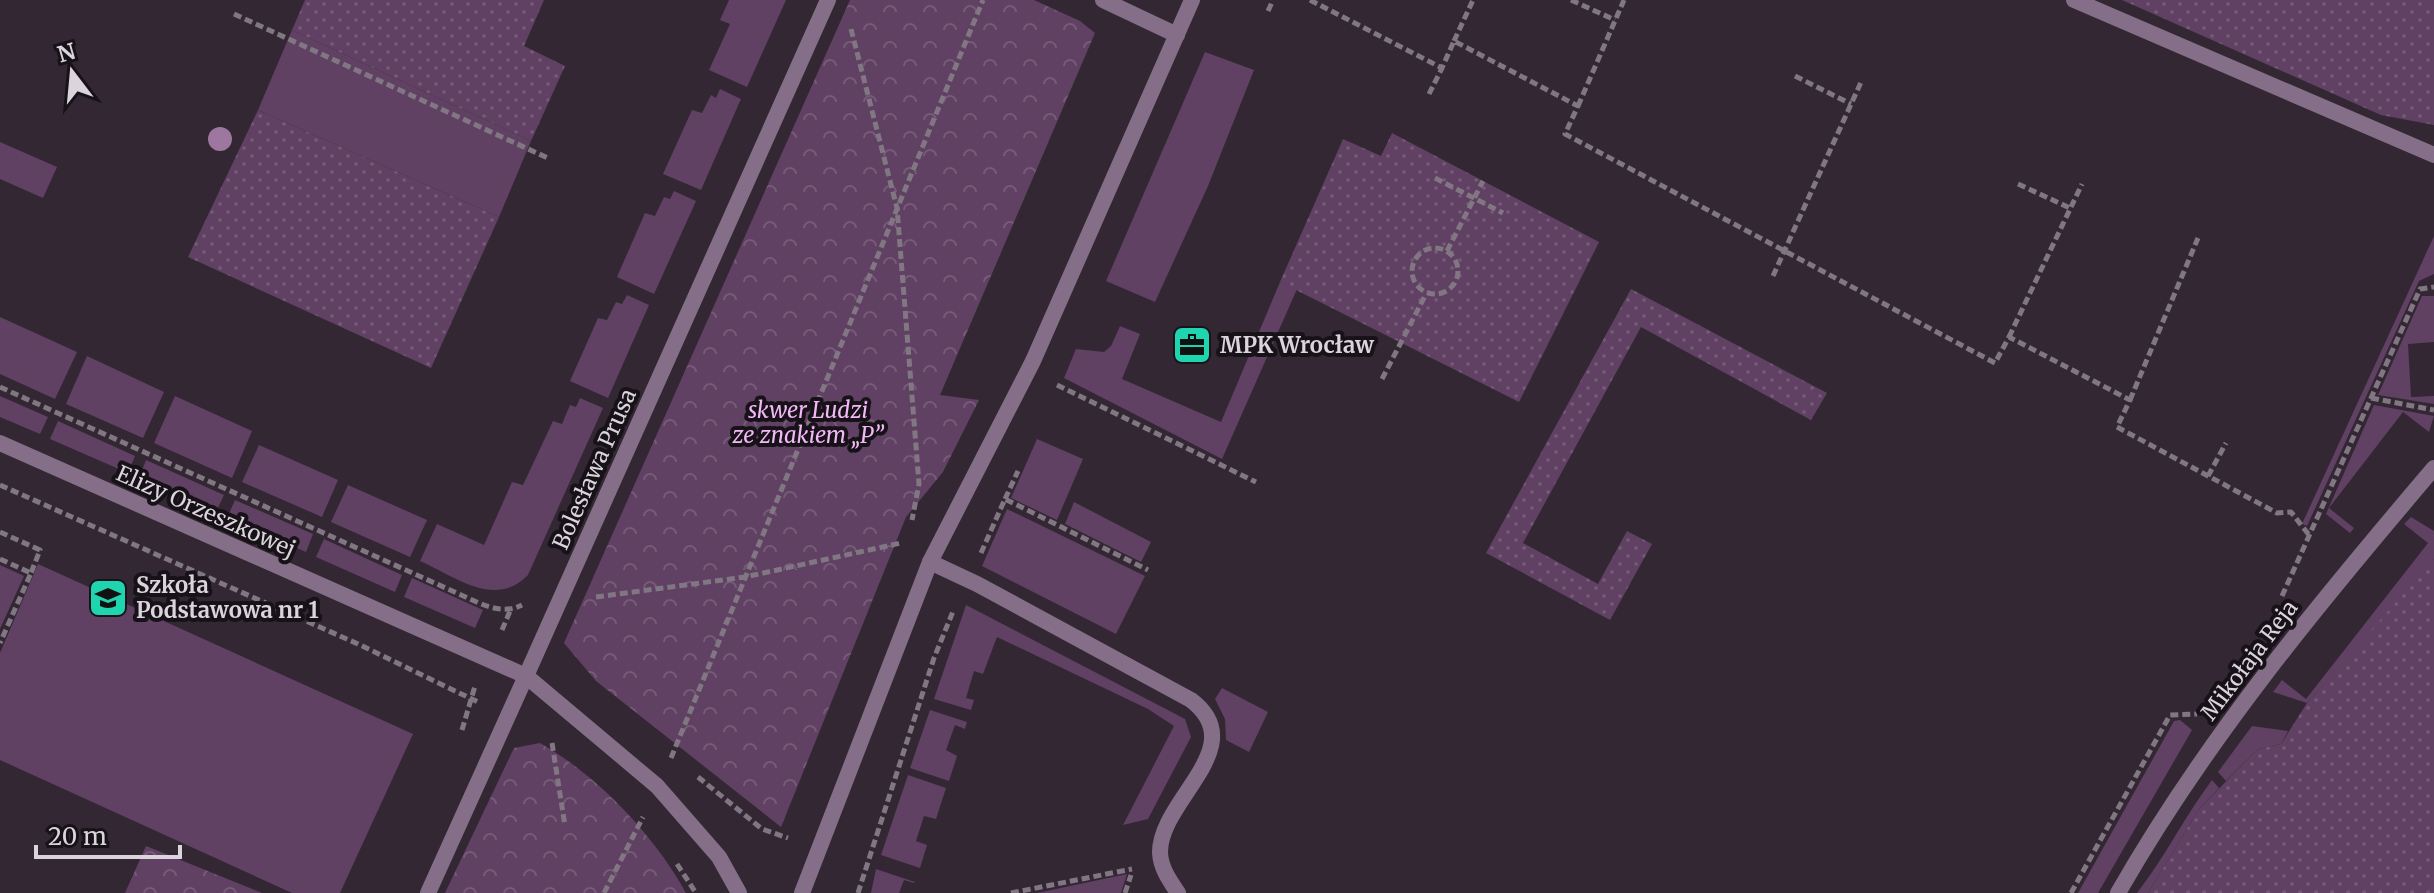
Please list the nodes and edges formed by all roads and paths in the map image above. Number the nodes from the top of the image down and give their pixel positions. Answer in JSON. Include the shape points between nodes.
{"nodes":[{"id":1,"x":828,"y":0,"type":"edge"},
{"id":2,"x":983,"y":0,"type":"edge"},
{"id":3,"x":1103,"y":0,"type":"edge"},
{"id":4,"x":1192,"y":0,"type":"edge"},
{"id":5,"x":1273,"y":0,"type":"edge"},
{"id":6,"x":1310,"y":0,"type":"edge"},
{"id":7,"x":1473,"y":0,"type":"edge"},
{"id":8,"x":1571,"y":0,"type":"edge"},
{"id":9,"x":1624,"y":0,"type":"edge"},
{"id":10,"x":2074,"y":0,"type":"edge"},
{"id":11,"x":1268,"y":11,"type":"dead end"},
{"id":12,"x":234,"y":14,"type":"dead end"},
{"id":13,"x":1615,"y":20,"type":"junction"},
{"id":14,"x":850,"y":24,"type":"dead end"},
{"id":15,"x":1177,"y":35,"type":"junction"},
{"id":16,"x":1454,"y":41,"type":"junction"},
{"id":17,"x":1442,"y":68,"type":"junction"},
{"id":18,"x":1795,"y":76,"type":"dead end"},
{"id":19,"x":1862,"y":80,"type":"dead end"},
{"id":20,"x":1429,"y":94,"type":"dead end"},
{"id":21,"x":1851,"y":104,"type":"junction"},
{"id":22,"x":1578,"y":106,"type":"junction"},
{"id":23,"x":2434,"y":155,"type":"edge"},
{"id":24,"x":550,"y":159,"type":"dead end"},
{"id":25,"x":1435,"y":178,"type":"dead end"},
{"id":26,"x":1483,"y":181,"type":"dead end"},
{"id":27,"x":2018,"y":184,"type":"dead end"},
{"id":28,"x":2082,"y":184,"type":"dead end"},
{"id":29,"x":1474,"y":198,"type":"junction"},
{"id":30,"x":897,"y":208,"type":"junction"},
{"id":31,"x":2070,"y":208,"type":"junction"},
{"id":32,"x":1503,"y":213,"type":"dead end"},
{"id":33,"x":2198,"y":238,"type":"dead end"},
{"id":34,"x":1447,"y":251,"type":"junction"},
{"id":35,"x":1785,"y":251,"type":"junction"},
{"id":36,"x":1773,"y":276,"type":"dead end"},
{"id":37,"x":2434,"y":287,"type":"edge"},
{"id":38,"x":1426,"y":294,"type":"junction"},
{"id":39,"x":2009,"y":337,"type":"junction"},
{"id":40,"x":1382,"y":379,"type":"dead end"},
{"id":41,"x":1056,"y":385,"type":"dead end"},
{"id":42,"x":0,"y":387,"type":"edge"},
{"id":43,"x":2371,"y":398,"type":"junction"},
{"id":44,"x":2130,"y":400,"type":"junction"},
{"id":45,"x":2434,"y":410,"type":"edge"},
{"id":46,"x":0,"y":443,"type":"edge"},
{"id":47,"x":2226,"y":443,"type":"dead end"},
{"id":48,"x":2434,"y":468,"type":"edge"},
{"id":49,"x":2208,"y":476,"type":"junction"},
{"id":50,"x":1256,"y":482,"type":"dead end"},
{"id":51,"x":0,"y":485,"type":"edge"},
{"id":52,"x":911,"y":524,"type":"dead end"},
{"id":53,"x":0,"y":532,"type":"edge"},
{"id":54,"x":906,"y":534,"type":"dead end"},
{"id":55,"x":2309,"y":535,"type":"junction"},
{"id":56,"x":0,"y":559,"type":"edge"},
{"id":57,"x":2295,"y":560,"type":"dead end"},
{"id":58,"x":930,"y":562,"type":"junction"},
{"id":59,"x":1148,"y":570,"type":"dead end"},
{"id":60,"x":31,"y":573,"type":"junction"},
{"id":61,"x":745,"y":577,"type":"junction"},
{"id":62,"x":968,"y":579,"type":"junction"},
{"id":63,"x":561,"y":597,"type":"junction"},
{"id":64,"x":502,"y":630,"type":"dead end"},
{"id":65,"x":0,"y":643,"type":"edge"},
{"id":66,"x":526,"y":676,"type":"junction"},
{"id":67,"x":508,"y":717,"type":"junction"},
{"id":68,"x":2231,"y":717,"type":"junction"},
{"id":69,"x":552,"y":742,"type":"junction"},
{"id":70,"x":565,"y":752,"type":"dead end"},
{"id":71,"x":666,"y":766,"type":"dead end"},
{"id":72,"x":688,"y":769,"type":"dead end"},
{"id":73,"x":631,"y":810,"type":"dead end"},
{"id":74,"x":565,"y":826,"type":"dead end"},
{"id":75,"x":779,"y":836,"type":"dead end"},
{"id":76,"x":858,"y":860,"type":"dead end"},
{"id":77,"x":867,"y":864,"type":"junction"},
{"id":78,"x":1133,"y":868,"type":"dead end"},
{"id":79,"x":428,"y":893,"type":"edge"},
{"id":80,"x":604,"y":893,"type":"edge"},
{"id":81,"x":739,"y":893,"type":"edge"},
{"id":82,"x":802,"y":893,"type":"edge"},
{"id":83,"x":858,"y":893,"type":"edge"},
{"id":84,"x":1011,"y":893,"type":"edge"},
{"id":85,"x":1178,"y":893,"type":"edge"},
{"id":86,"x":2071,"y":893,"type":"edge"},
{"id":87,"x":2118,"y":893,"type":"edge"}],
"edges":[{"from":1,"to":63,"type":"street","name":"Bolesława Prusa"},
{"from":2,"to":30,"type":"path"},
{"from":3,"to":15,"type":"street"},
{"from":4,"to":15,"type":"street"},
{"from":5,"to":11,"type":"path"},
{"from":6,"to":17,"type":"path"},
{"from":7,"to":16,"type":"path"},
{"from":8,"to":13,"type":"path"},
{"from":9,"to":13,"type":"path"},
{"from":10,"to":23,"type":"street"},
{"from":12,"to":24,"type":"path"},
{"from":13,"to":22,"type":"path"},
{"from":14,"to":30,"type":"path"},
{"from":15,"to":58,"type":"street","via":[[1033,361]]},
{"from":16,"to":17,"type":"path"},
{"from":16,"to":22,"type":"path"},
{"from":17,"to":20,"type":"path"},
{"from":18,"to":21,"type":"path"},
{"from":19,"to":21,"type":"path"},
{"from":21,"to":35,"type":"path"},
{"from":22,"to":35,"type":"path","via":[[1565,134]]},
{"from":25,"to":29,"type":"path"},
{"from":26,"to":29,"type":"path"},
{"from":27,"to":31,"type":"path"},
{"from":28,"to":31,"type":"path"},
{"from":29,"to":32,"type":"path"},
{"from":29,"to":34,"type":"path"},
{"from":30,"to":52,"type":"path","via":[[919,484]]},
{"from":30,"to":61,"type":"path"},
{"from":31,"to":39,"type":"path"},
{"from":33,"to":44,"type":"path"},
{"from":34,"to":38,"type":"path","via":[[1458,264],[1453,288],[1440,295]]},
{"from":34,"to":38,"type":"path","via":[[1430,248],[1415,259],[1412,278]]},
{"from":35,"to":36,"type":"path"},
{"from":35,"to":39,"type":"path","via":[[1995,363]]},
{"from":37,"to":43,"type":"path","via":[[2420,289]]},
{"from":38,"to":40,"type":"path"},
{"from":39,"to":44,"type":"path"},
{"from":41,"to":50,"type":"path"},
{"from":42,"to":64,"type":"path","via":[[459,594],[510,611]]},
{"from":43,"to":45,"type":"path"},
{"from":43,"to":55,"type":"path"},
{"from":44,"to":49,"type":"path","via":[[2117,427]]},
{"from":46,"to":66,"type":"street","name":"Elizy Orzeszkowej"},
{"from":47,"to":49,"type":"path"},
{"from":48,"to":68,"type":"street","name":"Mikołaja Reja","via":[[2331,587]]},
{"from":49,"to":55,"type":"path","via":[[2277,513],[2291,512]]},
{"from":51,"to":67,"type":"path","via":[[358,644]]},
{"from":53,"to":60,"type":"path","via":[[40,550]]},
{"from":54,"to":61,"type":"path","via":[[900,543]]},
{"from":55,"to":57,"type":"path"},
{"from":56,"to":60,"type":"path"},
{"from":58,"to":62,"type":"street"},
{"from":58,"to":82,"type":"street"},
{"from":59,"to":62,"type":"path","via":[[1005,499]]},
{"from":60,"to":65,"type":"path"},
{"from":61,"to":63,"type":"path","via":[[576,601]]},
{"from":61,"to":71,"type":"path"},
{"from":62,"to":77,"type":"path","via":[[934,658]]},
{"from":62,"to":85,"type":"street","via":[[1191,700],[1212,720],[1207,758],[1162,838],[1162,866]]},
{"from":63,"to":66,"type":"street","name":"Bolesława Prusa"},
{"from":66,"to":67,"type":"street","name":"Bolesława Prusa"},
{"from":66,"to":81,"type":"street","via":[[657,786],[719,857]]},
{"from":67,"to":69,"type":"path"},
{"from":67,"to":79,"type":"street","name":"Bolesława Prusa"},
{"from":68,"to":86,"type":"path","via":[[2170,715]]},
{"from":68,"to":87,"type":"street","name":"Mikołaja Reja"},
{"from":69,"to":70,"type":"path"},
{"from":69,"to":74,"type":"path"},
{"from":72,"to":75,"type":"path","via":[[755,824]]},
{"from":73,"to":80,"type":"path","via":[[640,823]]},
{"from":76,"to":77,"type":"path"},
{"from":77,"to":83,"type":"path"},
{"from":78,"to":84,"type":"path"}]}
